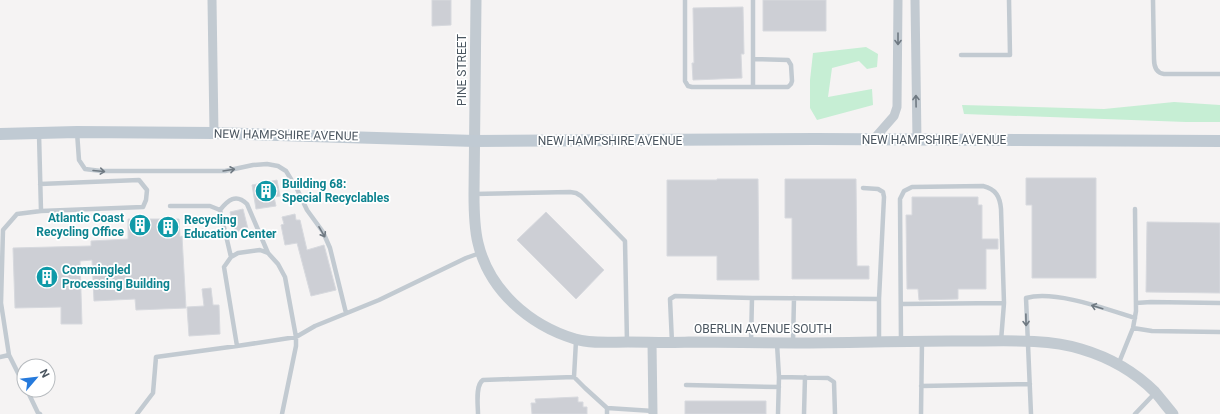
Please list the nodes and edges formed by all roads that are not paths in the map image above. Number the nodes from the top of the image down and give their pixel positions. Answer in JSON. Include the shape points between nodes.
{"nodes":[{"id":1,"x":212,"y":0,"type":"edge"},
{"id":2,"x":476,"y":0,"type":"edge"},
{"id":3,"x":685,"y":0,"type":"edge"},
{"id":4,"x":753,"y":0,"type":"edge"},
{"id":5,"x":898,"y":0,"type":"edge"},
{"id":6,"x":915,"y":0,"type":"edge"},
{"id":7,"x":1009,"y":0,"type":"edge"},
{"id":8,"x":1153,"y":0,"type":"edge"},
{"id":9,"x":962,"y":55,"type":"dead end"},
{"id":10,"x":752,"y":59,"type":"junction"},
{"id":11,"x":1220,"y":74,"type":"edge"},
{"id":12,"x":753,"y":86,"type":"junction"},
{"id":13,"x":77,"y":132,"type":"junction"},
{"id":14,"x":39,"y":133,"type":"junction"},
{"id":15,"x":0,"y":134,"type":"edge"},
{"id":16,"x":214,"y":134,"type":"junction"},
{"id":17,"x":873,"y":140,"type":"junction"},
{"id":18,"x":918,"y":140,"type":"junction"},
{"id":19,"x":475,"y":141,"type":"junction"},
{"id":20,"x":1220,"y":141,"type":"edge"},
{"id":21,"x":40,"y":184,"type":"junction"},
{"id":22,"x":863,"y":188,"type":"dead end"},
{"id":23,"x":474,"y":194,"type":"junction"},
{"id":24,"x":170,"y":206,"type":"dead end"},
{"id":25,"x":1135,"y":209,"type":"dead end"},
{"id":26,"x":220,"y":210,"type":"junction"},
{"id":27,"x":41,"y":211,"type":"junction"},
{"id":28,"x":2,"y":230,"type":"edge"},
{"id":29,"x":268,"y":253,"type":"junction"},
{"id":30,"x":481,"y":253,"type":"junction"},
{"id":31,"x":230,"y":257,"type":"junction"},
{"id":32,"x":1,"y":287,"type":"edge"},
{"id":33,"x":752,"y":298,"type":"junction"},
{"id":34,"x":794,"y":298,"type":"junction"},
{"id":35,"x":879,"y":299,"type":"junction"},
{"id":36,"x":1004,"y":303,"type":"junction"},
{"id":37,"x":1136,"y":303,"type":"junction"},
{"id":38,"x":1220,"y":303,"type":"edge"},
{"id":39,"x":901,"y":304,"type":"junction"},
{"id":40,"x":346,"y":313,"type":"junction"},
{"id":41,"x":1134,"y":318,"type":"junction"},
{"id":42,"x":1133,"y":328,"type":"junction"},
{"id":43,"x":1220,"y":332,"type":"edge"},
{"id":44,"x":296,"y":337,"type":"junction"},
{"id":45,"x":576,"y":340,"type":"junction"},
{"id":46,"x":922,"y":341,"type":"junction"},
{"id":47,"x":1027,"y":341,"type":"junction"},
{"id":48,"x":627,"y":342,"type":"junction"},
{"id":49,"x":751,"y":342,"type":"junction"},
{"id":50,"x":777,"y":342,"type":"junction"},
{"id":51,"x":879,"y":342,"type":"junction"},
{"id":52,"x":902,"y":342,"type":"junction"},
{"id":53,"x":1001,"y":342,"type":"junction"},
{"id":54,"x":652,"y":343,"type":"junction"},
{"id":55,"x":672,"y":343,"type":"junction"},
{"id":56,"x":794,"y":343,"type":"junction"},
{"id":57,"x":237,"y":346,"type":"junction"},
{"id":58,"x":9,"y":355,"type":"junction"},
{"id":59,"x":0,"y":357,"type":"edge"},
{"id":60,"x":1118,"y":365,"type":"junction"},
{"id":61,"x":16,"y":369,"type":"edge"},
{"id":62,"x":574,"y":377,"type":"junction"},
{"id":63,"x":779,"y":377,"type":"junction"},
{"id":64,"x":805,"y":377,"type":"junction"},
{"id":65,"x":1030,"y":384,"type":"junction"},
{"id":66,"x":686,"y":385,"type":"dead end"},
{"id":67,"x":778,"y":386,"type":"junction"},
{"id":68,"x":921,"y":386,"type":"junction"},
{"id":69,"x":1155,"y":393,"type":"junction"},
{"id":70,"x":31,"y":398,"type":"edge"},
{"id":71,"x":607,"y":408,"type":"junction"},
{"id":72,"x":653,"y":412,"type":"edge"},
{"id":73,"x":40,"y":414,"type":"edge"},
{"id":74,"x":137,"y":414,"type":"edge"},
{"id":75,"x":282,"y":414,"type":"edge"},
{"id":76,"x":478,"y":414,"type":"edge"},
{"id":77,"x":607,"y":414,"type":"edge"},
{"id":78,"x":778,"y":414,"type":"edge"},
{"id":79,"x":804,"y":414,"type":"edge"},
{"id":80,"x":835,"y":414,"type":"edge"},
{"id":81,"x":921,"y":414,"type":"edge"},
{"id":82,"x":1031,"y":414,"type":"edge"},
{"id":83,"x":1135,"y":414,"type":"edge"},
{"id":84,"x":1173,"y":414,"type":"edge"}],
"edges":[{"from":1,"to":16,"type":"street"},
{"from":2,"to":19,"type":"street","name":"PINE STREET"},
{"from":3,"to":12,"type":"lane","via":[[686,84],[692,88]]},
{"from":4,"to":10,"type":"lane"},
{"from":5,"to":17,"type":"street","one_way":true,"via":[[898,102],[894,116]]},
{"from":18,"to":6,"type":"street","one_way":true},
{"from":7,"to":9,"type":"lane","via":[[1010,55]]},
{"from":8,"to":11,"type":"lane","via":[[1154,64],[1158,72]]},
{"from":10,"to":12,"type":"lane"},
{"from":10,"to":12,"type":"lane","via":[[788,60],[792,65],[790,85]]},
{"from":13,"to":14,"type":"main road","name":"NEW HAMPSHIRE AVENUE"},
{"from":13,"to":16,"type":"main road","name":"NEW HAMPSHIRE AVENUE"},
{"from":13,"to":40,"type":"lane","one_way":true,"via":[[79,160],[85,169],[225,171],[267,164],[286,171],[330,248]]},
{"from":14,"to":15,"type":"main road","name":"NEW HAMPSHIRE AVENUE"},
{"from":14,"to":21,"type":"lane"},
{"from":16,"to":19,"type":"main road","name":"NEW HAMPSHIRE AVENUE"},
{"from":17,"to":18,"type":"main road","name":"NEW HAMPSHIRE AVENUE"},
{"from":17,"to":19,"type":"main road","name":"NEW HAMPSHIRE AVENUE"},
{"from":18,"to":20,"type":"main road","name":"NEW HAMPSHIRE AVENUE"},
{"from":19,"to":23,"type":"street","name":"OBERLIN AVENUE SOUTH"},
{"from":21,"to":27,"type":"lane"},
{"from":21,"to":27,"type":"lane","via":[[139,180],[147,190],[143,207]]},
{"from":22,"to":35,"type":"lane","via":[[883,192]]},
{"from":23,"to":30,"type":"street","name":"OBERLIN AVENUE SOUTH","via":[[475,230]]},
{"from":23,"to":48,"type":"lane","via":[[570,192],[581,196],[625,241]]},
{"from":24,"to":26,"type":"lane","via":[[210,206]]},
{"from":25,"to":37,"type":"lane"},
{"from":26,"to":29,"type":"lane","via":[[231,200],[242,199]]},
{"from":26,"to":31,"type":"lane"},
{"from":27,"to":28,"type":"lane","via":[[17,214]]},
{"from":28,"to":32,"type":"lane"},
{"from":29,"to":31,"type":"lane","via":[[260,250],[238,253]]},
{"from":29,"to":44,"type":"lane","via":[[285,277]]},
{"from":30,"to":40,"type":"lane"},
{"from":30,"to":45,"type":"street","name":"OBERLIN AVENUE SOUTH","via":[[496,286],[518,308],[538,323]]},
{"from":31,"to":57,"type":"lane","via":[[224,267]]},
{"from":32,"to":58,"type":"lane"},
{"from":33,"to":34,"type":"lane"},
{"from":33,"to":49,"type":"lane"},
{"from":33,"to":55,"type":"lane","via":[[675,296],[670,299]]},
{"from":34,"to":35,"type":"lane"},
{"from":34,"to":56,"type":"lane"},
{"from":35,"to":51,"type":"lane"},
{"from":36,"to":39,"type":"lane"},
{"from":36,"to":39,"type":"lane","via":[[1000,202],[994,190],[984,186],[912,187],[904,191],[900,200]]},
{"from":36,"to":53,"type":"lane"},
{"from":37,"to":38,"type":"lane"},
{"from":37,"to":41,"type":"lane"},
{"from":39,"to":52,"type":"lane"},
{"from":40,"to":44,"type":"lane"},
{"from":41,"to":42,"type":"lane"},
{"from":41,"to":47,"type":"lane","one_way":true,"via":[[1084,302],[1034,296],[1026,298]]},
{"from":42,"to":43,"type":"lane","via":[[1152,331]]},
{"from":42,"to":60,"type":"lane"},
{"from":44,"to":57,"type":"lane"},
{"from":44,"to":75,"type":"lane"},
{"from":45,"to":48,"type":"street","name":"OBERLIN AVENUE SOUTH"},
{"from":45,"to":62,"type":"lane"},
{"from":46,"to":52,"type":"street","name":"OBERLIN AVENUE SOUTH"},
{"from":46,"to":53,"type":"street","name":"OBERLIN AVENUE SOUTH"},
{"from":46,"to":68,"type":"lane"},
{"from":47,"to":53,"type":"street","name":"OBERLIN AVENUE SOUTH"},
{"from":47,"to":60,"type":"street","name":"OBERLIN AVENUE SOUTH","via":[[1078,348]]},
{"from":47,"to":65,"type":"lane"},
{"from":48,"to":54,"type":"street","name":"OBERLIN AVENUE SOUTH"},
{"from":49,"to":50,"type":"street","name":"OBERLIN AVENUE SOUTH"},
{"from":49,"to":55,"type":"street","name":"OBERLIN AVENUE SOUTH"},
{"from":50,"to":56,"type":"street","name":"OBERLIN AVENUE SOUTH"},
{"from":50,"to":63,"type":"lane"},
{"from":51,"to":52,"type":"street","name":"OBERLIN AVENUE SOUTH"},
{"from":51,"to":56,"type":"street","name":"OBERLIN AVENUE SOUTH"},
{"from":54,"to":55,"type":"street","name":"OBERLIN AVENUE SOUTH"},
{"from":54,"to":72,"type":"street"},
{"from":57,"to":74,"type":"lane","via":[[156,357],[153,393]]},
{"from":58,"to":59,"type":"lane"},
{"from":58,"to":61,"type":"lane"},
{"from":60,"to":69,"type":"street","name":"OBERLIN AVENUE SOUTH"},
{"from":62,"to":71,"type":"lane"},
{"from":62,"to":76,"type":"lane","via":[[483,380],[478,386]]},
{"from":63,"to":64,"type":"lane"},
{"from":63,"to":67,"type":"lane"},
{"from":64,"to":79,"type":"lane"},
{"from":64,"to":80,"type":"lane","via":[[828,378],[834,382]]},
{"from":65,"to":68,"type":"lane"},
{"from":65,"to":82,"type":"lane"},
{"from":66,"to":67,"type":"lane"},
{"from":67,"to":78,"type":"lane"},
{"from":68,"to":81,"type":"lane"},
{"from":69,"to":83,"type":"lane"},
{"from":69,"to":84,"type":"street","name":"OBERLIN AVENUE SOUTH"},
{"from":70,"to":73,"type":"lane"},
{"from":71,"to":72,"type":"lane"},
{"from":71,"to":77,"type":"lane"}]}
